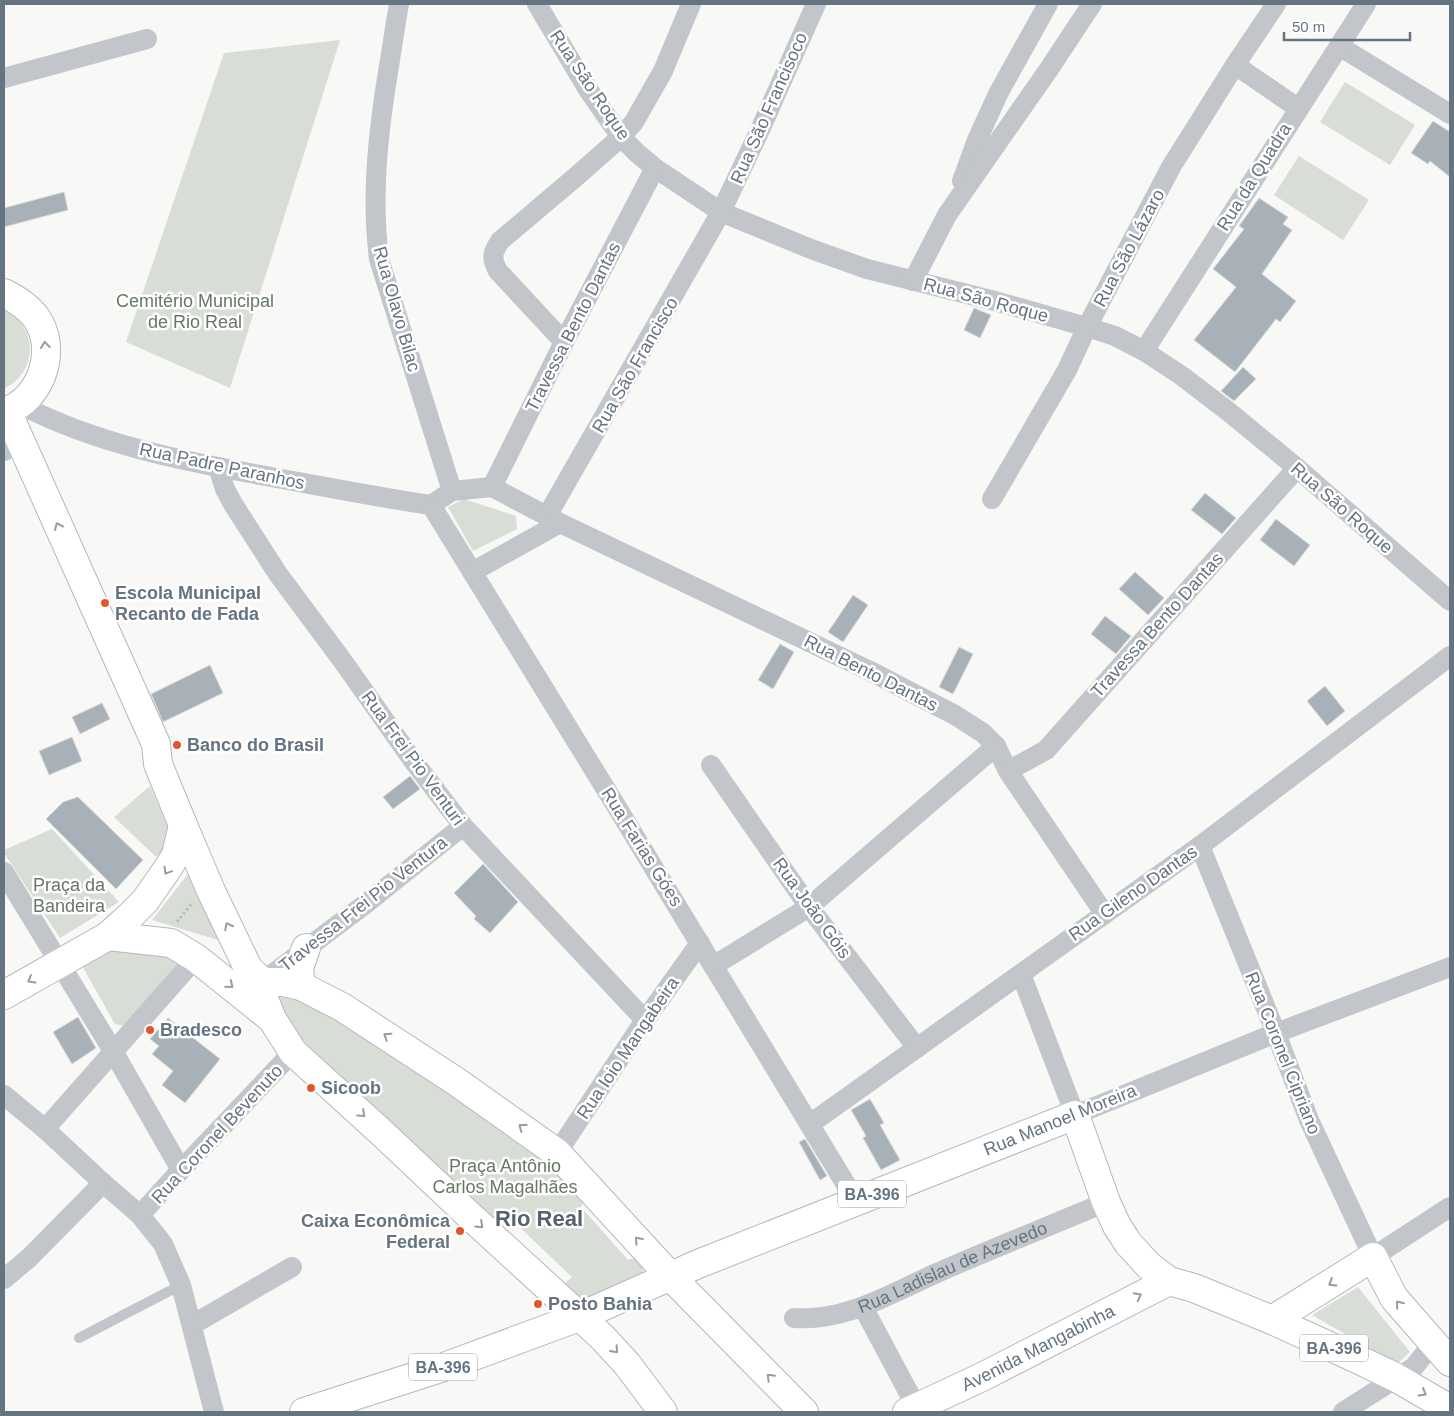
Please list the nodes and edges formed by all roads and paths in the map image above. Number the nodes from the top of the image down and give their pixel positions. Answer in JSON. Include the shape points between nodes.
{"nodes":[{"id":1,"x":399,"y":4,"type":"edge"},
{"id":2,"x":536,"y":4,"type":"edge"},
{"id":3,"x":691,"y":4,"type":"edge"},
{"id":4,"x":816,"y":4,"type":"edge"},
{"id":5,"x":1048,"y":4,"type":"edge"},
{"id":6,"x":1092,"y":4,"type":"edge"},
{"id":7,"x":1276,"y":4,"type":"edge"},
{"id":8,"x":1366,"y":4,"type":"edge"},
{"id":9,"x":147,"y":39,"type":"dead end"},
{"id":10,"x":1338,"y":46,"type":"junction"},
{"id":11,"x":1235,"y":65,"type":"junction"},
{"id":12,"x":4,"y":78,"type":"edge"},
{"id":13,"x":1298,"y":108,"type":"junction"},
{"id":14,"x":1450,"y":114,"type":"edge"},
{"id":15,"x":621,"y":137,"type":"junction"},
{"id":16,"x":655,"y":168,"type":"junction"},
{"id":17,"x":721,"y":212,"type":"junction"},
{"id":18,"x":947,"y":215,"type":"junction"},
{"id":19,"x":913,"y":281,"type":"junction"},
{"id":20,"x":4,"y":292,"type":"edge"},
{"id":21,"x":1087,"y":327,"type":"junction"},
{"id":22,"x":564,"y":342,"type":"junction"},
{"id":23,"x":1144,"y":351,"type":"junction"},
{"id":24,"x":10,"y":409,"type":"edge"},
{"id":25,"x":8,"y":449,"type":"edge"},
{"id":26,"x":218,"y":467,"type":"junction"},
{"id":27,"x":1297,"y":468,"type":"junction"},
{"id":28,"x":492,"y":487,"type":"junction"},
{"id":29,"x":452,"y":491,"type":"junction"},
{"id":30,"x":992,"y":498,"type":"dead end"},
{"id":31,"x":431,"y":505,"type":"junction"},
{"id":32,"x":554,"y":520,"type":"junction"},
{"id":33,"x":472,"y":572,"type":"junction"},
{"id":34,"x":1450,"y":601,"type":"edge"},
{"id":35,"x":1450,"y":656,"type":"edge"},
{"id":36,"x":996,"y":746,"type":"junction"},
{"id":37,"x":711,"y":765,"type":"dead end"},
{"id":38,"x":1008,"y":771,"type":"junction"},
{"id":39,"x":183,"y":825,"type":"junction"},
{"id":40,"x":463,"y":826,"type":"junction"},
{"id":41,"x":1200,"y":846,"type":"junction"},
{"id":42,"x":4,"y":872,"type":"edge"},
{"id":43,"x":211,"y":891,"type":"junction"},
{"id":44,"x":809,"y":907,"type":"junction"},
{"id":45,"x":1104,"y":913,"type":"junction"},
{"id":46,"x":108,"y":936,"type":"junction"},
{"id":47,"x":700,"y":943,"type":"junction"},
{"id":48,"x":170,"y":944,"type":"junction"},
{"id":49,"x":306,"y":948,"type":"junction"},
{"id":50,"x":196,"y":958,"type":"junction"},
{"id":51,"x":59,"y":964,"type":"junction"},
{"id":52,"x":713,"y":966,"type":"junction"},
{"id":53,"x":1450,"y":967,"type":"edge"},
{"id":54,"x":1021,"y":974,"type":"junction"},
{"id":55,"x":255,"y":975,"type":"junction"},
{"id":56,"x":301,"y":986,"type":"junction"},
{"id":57,"x":4,"y":995,"type":"edge"},
{"id":58,"x":272,"y":1019,"type":"junction"},
{"id":59,"x":645,"y":1020,"type":"junction"},
{"id":60,"x":1276,"y":1033,"type":"junction"},
{"id":61,"x":917,"y":1048,"type":"junction"},
{"id":62,"x":113,"y":1051,"type":"junction"},
{"id":63,"x":293,"y":1052,"type":"junction"},
{"id":64,"x":4,"y":1095,"type":"edge"},
{"id":65,"x":1075,"y":1115,"type":"junction"},
{"id":66,"x":810,"y":1124,"type":"junction"},
{"id":67,"x":46,"y":1129,"type":"junction"},
{"id":68,"x":557,"y":1153,"type":"junction"},
{"id":69,"x":181,"y":1170,"type":"junction"},
{"id":70,"x":103,"y":1183,"type":"junction"},
{"id":71,"x":856,"y":1201,"type":"junction"},
{"id":72,"x":1106,"y":1202,"type":"junction"},
{"id":73,"x":1450,"y":1207,"type":"edge"},
{"id":74,"x":140,"y":1215,"type":"junction"},
{"id":75,"x":1373,"y":1257,"type":"junction"},
{"id":76,"x":292,"y":1267,"type":"dead end"},
{"id":77,"x":670,"y":1276,"type":"junction"},
{"id":78,"x":4,"y":1279,"type":"edge"},
{"id":79,"x":1169,"y":1281,"type":"junction"},
{"id":80,"x":181,"y":1285,"type":"junction"},
{"id":81,"x":863,"y":1307,"type":"junction"},
{"id":82,"x":579,"y":1317,"type":"junction"},
{"id":83,"x":794,"y":1318,"type":"dead end"},
{"id":84,"x":1272,"y":1320,"type":"junction"},
{"id":85,"x":192,"y":1325,"type":"junction"},
{"id":86,"x":79,"y":1338,"type":"dead end"},
{"id":87,"x":1430,"y":1341,"type":"junction"},
{"id":88,"x":1450,"y":1362,"type":"edge"},
{"id":89,"x":1395,"y":1377,"type":"junction"},
{"id":90,"x":1450,"y":1409,"type":"edge"},
{"id":91,"x":914,"y":1411,"type":"edge"},
{"id":92,"x":214,"y":1412,"type":"edge"},
{"id":93,"x":304,"y":1412,"type":"edge"},
{"id":94,"x":663,"y":1412,"type":"edge"},
{"id":95,"x":804,"y":1412,"type":"edge"},
{"id":96,"x":1343,"y":1412,"type":"edge"}],
"edges":[{"from":1,"to":29,"type":"street","name":"Rua Olavo Bilac","via":[[383,103],[375,226],[379,259]]},
{"from":2,"to":15,"type":"street","name":"Rua São Roque"},
{"from":3,"to":15,"type":"street","via":[[659,79],[638,116]]},
{"from":4,"to":17,"type":"street","name":"Rua São Francisoco"},
{"from":5,"to":18,"type":"street","via":[[999,92]]},
{"from":6,"to":18,"type":"street"},
{"from":7,"to":11,"type":"street","name":"Rua São Lázaro"},
{"from":8,"to":10,"type":"street","name":"Rua da Quadra"},
{"from":9,"to":12,"type":"street"},
{"from":10,"to":13,"type":"street","name":"Rua da Quadra"},
{"from":10,"to":14,"type":"street"},
{"from":11,"to":13,"type":"street"},
{"from":11,"to":21,"type":"street","name":"Rua São Lázaro","via":[[1171,167]]},
{"from":13,"to":23,"type":"street","name":"Rua da Quadra"},
{"from":15,"to":16,"type":"street","name":"Rua São Roque"},
{"from":15,"to":22,"type":"street","via":[[500,241],[493,252],[492,261],[498,271]]},
{"from":16,"to":17,"type":"street","name":"Rua São Roque"},
{"from":16,"to":22,"type":"street","name":"Travessa Bento Dantas"},
{"from":17,"to":19,"type":"street","name":"Rua São Roque","via":[[811,249]]},
{"from":17,"to":32,"type":"street","name":"Rua São Francisco"},
{"from":18,"to":19,"type":"street"},
{"from":19,"to":21,"type":"street","name":"Rua São Roque"},
{"from":24,"to":20,"type":"main road","one_way":true,"via":[[33,391],[43,374],[46,354],[44,335],[36,317]]},
{"from":21,"to":23,"type":"street","name":"Rua São Roque","via":[[1115,336]]},
{"from":21,"to":30,"type":"street","name":"Rua São Lázaro","via":[[1067,370]]},
{"from":22,"to":28,"type":"street","name":"Travessa Bento Dantas"},
{"from":23,"to":27,"type":"street","name":"Rua São Roque","via":[[1230,412]]},
{"from":24,"to":25,"type":"main road"},
{"from":24,"to":26,"type":"street","name":"Rua Padre Paranhos","via":[[39,415],[124,446]]},
{"from":25,"to":39,"type":"main road","via":[[156,744],[158,764]]},
{"from":26,"to":31,"type":"street","name":"Rua Padre Paranhos"},
{"from":26,"to":40,"type":"street","name":"Rua Frei Pio Venturi","via":[[233,504],[278,574]]},
{"from":27,"to":34,"type":"street","name":"Rua São Roque"},
{"from":27,"to":38,"type":"street","name":"Travessa Bento Dantas","via":[[1046,750]]},
{"from":28,"to":29,"type":"street"},
{"from":28,"to":32,"type":"street","name":"Rua Bento Dantas"},
{"from":29,"to":31,"type":"street"},
{"from":31,"to":33,"type":"street","name":"Rua Farias Góes"},
{"from":32,"to":33,"type":"street"},
{"from":32,"to":36,"type":"street","name":"Rua Bento Dantas","via":[[870,671],[955,715],[983,733]]},
{"from":33,"to":47,"type":"street","name":"Rua Farias Góes"},
{"from":35,"to":41,"type":"street","name":"Rua Gileno Dantas"},
{"from":36,"to":38,"type":"street","name":"Rua Bento Dantas"},
{"from":36,"to":44,"type":"street"},
{"from":37,"to":44,"type":"street","name":"Rua João Góis"},
{"from":38,"to":45,"type":"street","name":"Rua Bento Dantas"},
{"from":39,"to":43,"type":"main road"},
{"from":39,"to":46,"type":"main road","one_way":true,"via":[[176,855],[157,887]]},
{"from":40,"to":49,"type":"street","name":"Travessa Frei Pio Ventura"},
{"from":40,"to":59,"type":"street","name":"Rua Frei Pio Venturi"},
{"from":41,"to":45,"type":"street","name":"Rua Gileno Dantas"},
{"from":41,"to":60,"type":"street","name":"Rua Coronel Cipriano"},
{"from":42,"to":51,"type":"street"},
{"from":43,"to":48,"type":"path","via":[[195,900],[177,922]]},
{"from":55,"to":43,"type":"main road","one_way":true},
{"from":44,"to":52,"type":"street"},
{"from":44,"to":61,"type":"street","name":"Rua João Góis"},
{"from":45,"to":54,"type":"street","name":"Rua Gileno Dantas"},
{"from":46,"to":48,"type":"main road"},
{"from":46,"to":51,"type":"main road"},
{"from":47,"to":52,"type":"street","name":"Rua Farias Góes"},
{"from":47,"to":59,"type":"street","name":"Rua Ioio Mangabeira"},
{"from":48,"to":50,"type":"main road"},
{"from":48,"to":55,"type":"main road","via":[[188,942]]},
{"from":49,"to":55,"type":"street","name":"Travessa Frei Pio Ventura"},
{"from":49,"to":56,"type":"main road","via":[[298,968]]},
{"from":50,"to":58,"type":"main road","one_way":true},
{"from":50,"to":62,"type":"street"},
{"from":51,"to":57,"type":"main road","one_way":true},
{"from":51,"to":62,"type":"street"},
{"from":52,"to":66,"type":"street","name":"Rua Farias Góes"},
{"from":53,"to":60,"type":"street","name":"Rua Manoel Moreira"},
{"from":54,"to":61,"type":"street","name":"Rua Gileno Dantas"},
{"from":54,"to":65,"type":"street"},
{"from":55,"to":56,"type":"main road"},
{"from":55,"to":58,"type":"main road"},
{"from":68,"to":56,"type":"main road","one_way":true,"via":[[413,1052],[342,1007]]},
{"from":58,"to":63,"type":"main road"},
{"from":59,"to":68,"type":"street","name":"Rua Ioio Mangabeira"},
{"from":60,"to":65,"type":"street","name":"Rua Manoel Moreira"},
{"from":60,"to":75,"type":"street","name":"Rua Coronel Cipriano","via":[[1309,1120]]},
{"from":61,"to":66,"type":"street","name":"Rua Gileno Dantas"},
{"from":62,"to":67,"type":"street"},
{"from":62,"to":69,"type":"street"},
{"from":63,"to":69,"type":"street","name":"Rua Coronel Bevenuto"},
{"from":63,"to":82,"type":"main road","one_way":true},
{"from":64,"to":67,"type":"street","name":"Rua Coronel Bevenuto"},
{"from":65,"to":71,"type":"main road","name":"Rua Manoel Moreira","number":"BA-396"},
{"from":65,"to":72,"type":"main road","number":"BA-396"},
{"from":66,"to":71,"type":"street","name":"Rua Farias Góes"},
{"from":67,"to":70,"type":"street","name":"Rua Coronel Bevenuto"},
{"from":77,"to":68,"type":"main road","one_way":true},
{"from":69,"to":74,"type":"street","name":"Rua Coronel Bevenuto"},
{"from":70,"to":74,"type":"street","name":"Rua Coronel Bevenuto"},
{"from":70,"to":78,"type":"street","via":[[30,1258]]},
{"from":71,"to":77,"type":"main road","name":"Rua Manoel Moreira","number":"BA-396"},
{"from":72,"to":79,"type":"main road","number":"BA-396","via":[[1128,1243]]},
{"from":72,"to":81,"type":"street","name":"Rua Ladislau de Azevedo"},
{"from":73,"to":75,"type":"street"},
{"from":74,"to":80,"type":"street","name":"Rua Coronel Bevenuto","via":[[163,1244]]},
{"from":75,"to":84,"type":"main road","one_way":true},
{"from":87,"to":75,"type":"main road","one_way":true,"via":[[1394,1298]]},
{"from":76,"to":85,"type":"street"},
{"from":77,"to":82,"type":"main road","number":"BA-396"},
{"from":95,"to":77,"type":"main road","one_way":true},
{"from":79,"to":84,"type":"main road","number":"BA-396"},
{"from":91,"to":79,"type":"main road","name":"Avenida Mangabinha","one_way":true},
{"from":80,"to":85,"type":"street","name":"Rua Coronel Bevenuto"},
{"from":80,"to":86,"type":"lane"},
{"from":81,"to":83,"type":"street","name":"Rua Ladislau de Azevedo","via":[[831,1316]]},
{"from":81,"to":91,"type":"street"},
{"from":82,"to":93,"type":"main road","number":"BA-396","via":[[444,1367]]},
{"from":82,"to":94,"type":"main road","one_way":true,"via":[[602,1336],[627,1364]]},
{"from":84,"to":89,"type":"main road","number":"BA-396"},
{"from":85,"to":92,"type":"street","name":"Rua Coronel Bevenuto"},
{"from":87,"to":88,"type":"main road"},
{"from":87,"to":89,"type":"street","via":[[1414,1367]]},
{"from":89,"to":90,"type":"main road","number":"BA-396","one_way":true},
{"from":89,"to":96,"type":"street"}]}
